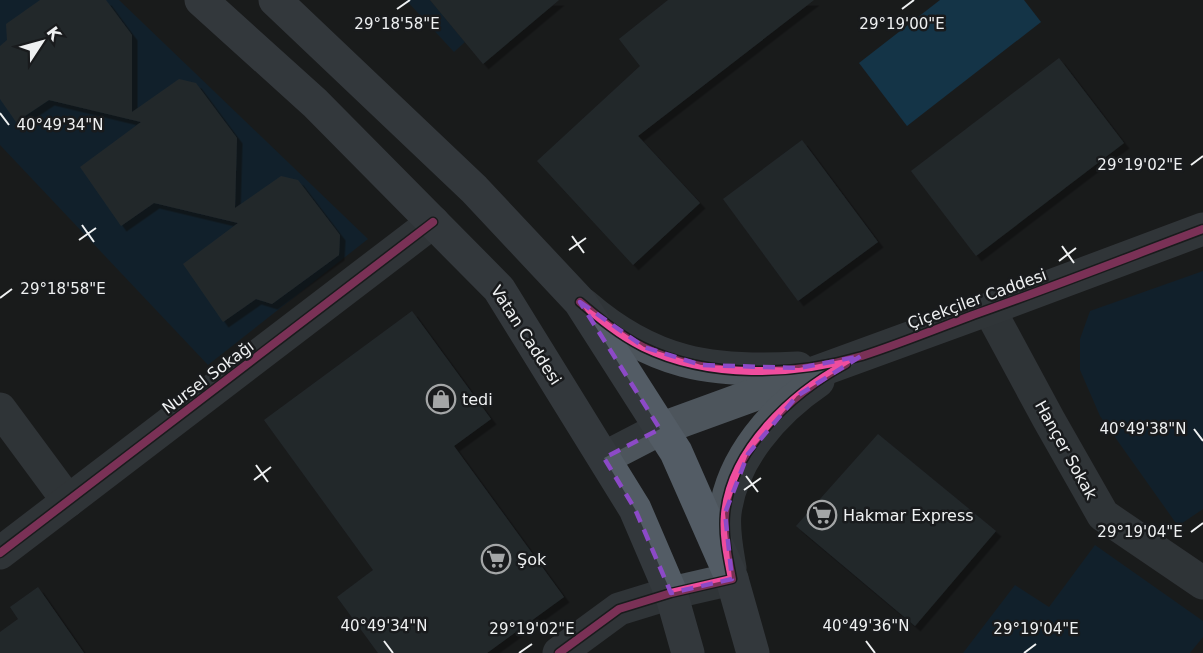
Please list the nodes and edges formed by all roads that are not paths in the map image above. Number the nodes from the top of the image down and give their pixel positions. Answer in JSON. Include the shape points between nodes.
{"nodes":[{"id":1,"x":201,"y":0,"type":"edge"},
{"id":2,"x":275,"y":0,"type":"edge"},
{"id":3,"x":433,"y":222,"type":"junction"},
{"id":4,"x":1203,"y":229,"type":"edge"},
{"id":5,"x":580,"y":302,"type":"junction"},
{"id":6,"x":989,"y":309,"type":"junction"},
{"id":7,"x":861,"y":356,"type":"junction"},
{"id":8,"x":0,"y":409,"type":"edge"},
{"id":9,"x":660,"y":429,"type":"junction"},
{"id":10,"x":604,"y":458,"type":"junction"},
{"id":11,"x":68,"y":501,"type":"junction"},
{"id":12,"x":0,"y":554,"type":"edge"},
{"id":13,"x":732,"y":579,"type":"junction"},
{"id":14,"x":1203,"y":583,"type":"edge"},
{"id":15,"x":671,"y":592,"type":"junction"},
{"id":16,"x":559,"y":653,"type":"edge"},
{"id":17,"x":688,"y":653,"type":"edge"},
{"id":18,"x":753,"y":653,"type":"edge"}],
"edges":[{"from":1,"to":3,"type":"main road","name":"Vatan Caddesi","via":[[315,104]]},
{"from":2,"to":5,"type":"main road","via":[[474,189]]},
{"from":3,"to":10,"type":"main road","name":"Vatan Caddesi","via":[[499,289]]},
{"from":3,"to":11,"type":"street","name":"Nursel Sokağı"},
{"from":4,"to":6,"type":"street","name":"Çiçekçiler Caddesi"},
{"from":5,"to":7,"type":"street","via":[[606,324],[644,347],[701,365],[749,370],[799,368]]},
{"from":5,"to":9,"type":"main road"},
{"from":6,"to":7,"type":"street","name":"Çiçekçiler Caddesi"},
{"from":6,"to":14,"type":"street","name":"Hançer Sokak","via":[[1103,516]]},
{"from":7,"to":9,"type":"street","name":"Çiçekçiler Caddesi"},
{"from":7,"to":13,"type":"street","via":[[797,396],[748,453],[733,483],[725,513]]},
{"from":8,"to":11,"type":"street"},
{"from":9,"to":10,"type":"street","name":"Çiçekçiler Caddesi"},
{"from":9,"to":13,"type":"main road","via":[[676,452]]},
{"from":10,"to":15,"type":"main road","name":"Vatan Caddesi","via":[[635,509]]},
{"from":11,"to":12,"type":"street","name":"Nursel Sokağı"},
{"from":13,"to":15,"type":"street"},
{"from":13,"to":18,"type":"main road"},
{"from":15,"to":16,"type":"street","via":[[619,609]]},
{"from":15,"to":17,"type":"main road","name":"Vatan Caddesi"}]}
